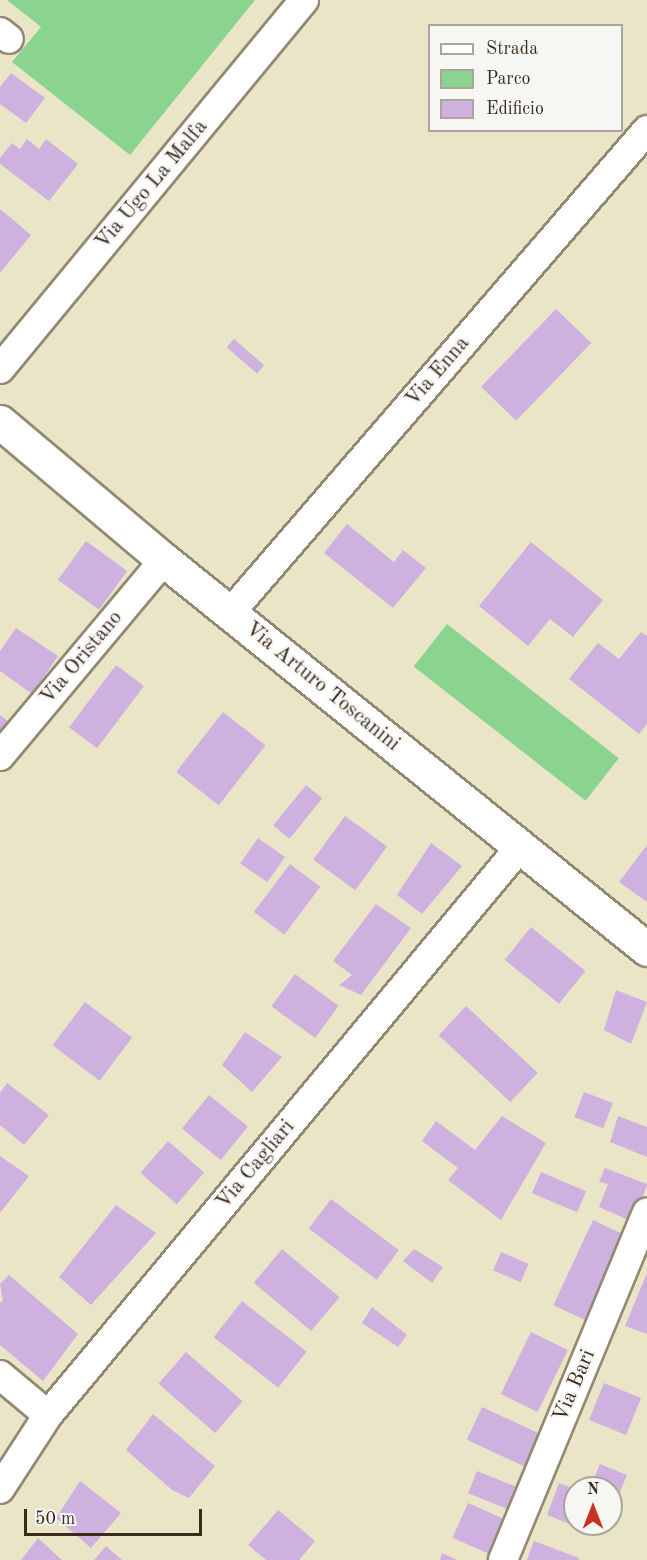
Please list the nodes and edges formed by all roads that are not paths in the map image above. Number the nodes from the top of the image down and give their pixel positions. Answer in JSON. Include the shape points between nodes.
{"nodes":[{"id":1,"x":304,"y":0,"type":"edge"},
{"id":2,"x":647,"y":130,"type":"edge"},
{"id":3,"x":0,"y":369,"type":"edge"},
{"id":4,"x":0,"y":422,"type":"edge"},
{"id":5,"x":164,"y":560,"type":"junction"},
{"id":6,"x":230,"y":613,"type":"junction"},
{"id":7,"x":0,"y":756,"type":"edge"},
{"id":8,"x":520,"y":847,"type":"junction"},
{"id":9,"x":647,"y":949,"type":"edge"},
{"id":10,"x":647,"y":1213,"type":"edge"},
{"id":11,"x":0,"y":1375,"type":"edge"},
{"id":12,"x":48,"y":1415,"type":"junction"},
{"id":13,"x":0,"y":1489,"type":"edge"},
{"id":14,"x":503,"y":1560,"type":"edge"}],
"edges":[{"from":1,"to":3,"type":"street","name":"Via Ugo La Malfa"},
{"from":2,"to":6,"type":"street","name":"Via Enna"},
{"from":4,"to":5,"type":"street","name":"Via Arturo Toscanini"},
{"from":5,"to":6,"type":"street","name":"Via Arturo Toscanini"},
{"from":5,"to":7,"type":"street","name":"Via Oristano"},
{"from":6,"to":8,"type":"street","name":"Via Arturo Toscanini"},
{"from":8,"to":9,"type":"street","name":"Via Arturo Toscanini"},
{"from":8,"to":12,"type":"street","name":"Via Cagliari"},
{"from":10,"to":14,"type":"street","name":"Via Bari"},
{"from":11,"to":12,"type":"street"},
{"from":12,"to":13,"type":"street","name":"Via Cagliari"}]}
